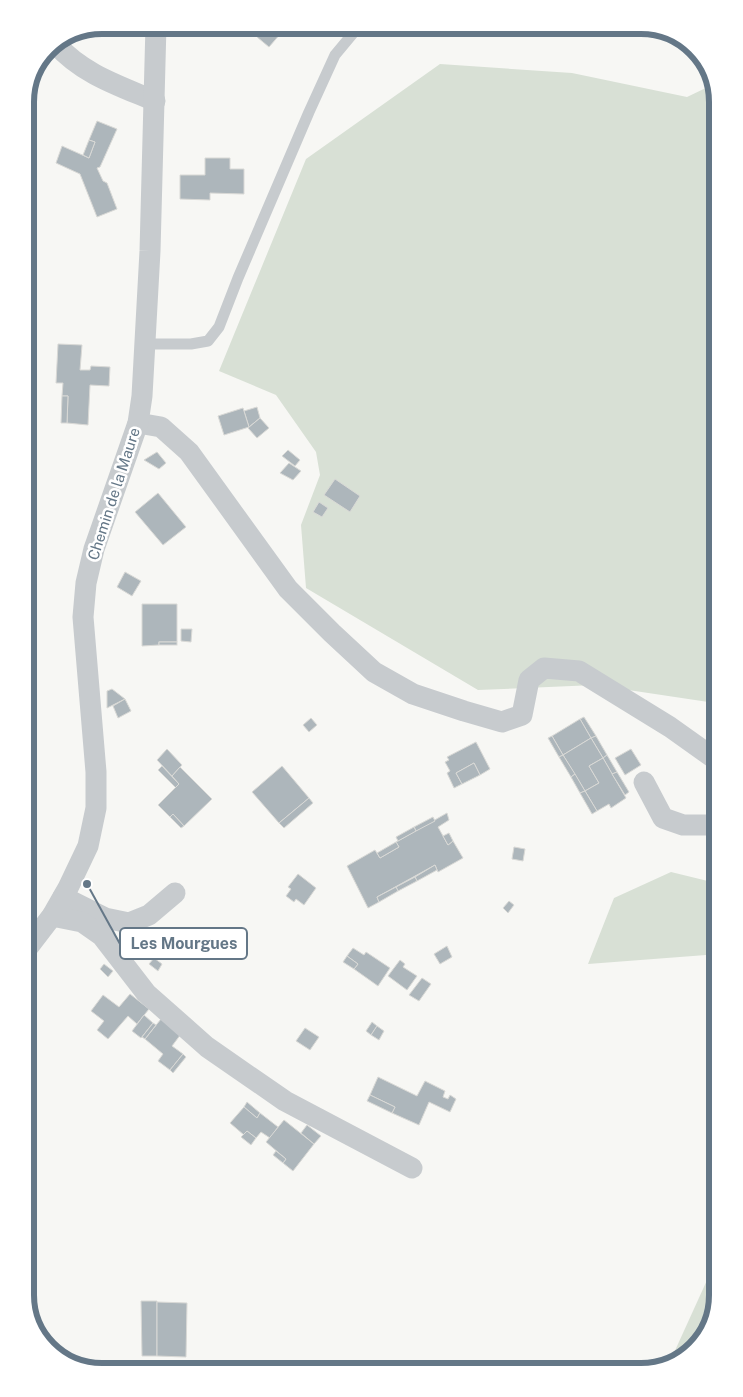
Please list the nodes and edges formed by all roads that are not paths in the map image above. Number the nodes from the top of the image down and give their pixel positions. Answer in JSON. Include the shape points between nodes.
{"nodes":[{"id":1,"x":156,"y":34,"type":"edge"},
{"id":2,"x":352,"y":34,"type":"edge"},
{"id":3,"x":60,"y":49,"type":"edge"},
{"id":4,"x":155,"y":101,"type":"junction"},
{"id":5,"x":145,"y":344,"type":"junction"},
{"id":6,"x":138,"y":423,"type":"junction"},
{"id":7,"x":709,"y":756,"type":"edge"},
{"id":8,"x":644,"y":782,"type":"dead end"},
{"id":9,"x":709,"y":825,"type":"edge"},
{"id":10,"x":175,"y":893,"type":"dead end"},
{"id":11,"x":63,"y":897,"type":"junction"},
{"id":12,"x":52,"y":916,"type":"junction"},
{"id":13,"x":34,"y":939,"type":"edge"},
{"id":14,"x":412,"y":1168,"type":"dead end"}],
"edges":[{"from":1,"to":4,"type":"street","name":"Chemin de la Maure"},
{"from":2,"to":5,"type":"lane","via":[[335,55],[309,112],[219,327],[208,341]]},
{"from":3,"to":4,"type":"street","via":[[95,76]]},
{"from":4,"to":5,"type":"street","name":"Chemin de la Maure"},
{"from":5,"to":6,"type":"street","name":"Chemin de la Maure"},
{"from":6,"to":7,"type":"street","via":[[161,427],[189,452],[288,589],[374,672],[412,694],[502,722],[522,715],[529,680],[544,668],[579,671],[670,727]]},
{"from":6,"to":11,"type":"street","name":"Chemin de la Maure","via":[[94,549],[86,583],[84,618],[96,808],[88,846]]},
{"from":8,"to":9,"type":"street","via":[[663,818],[683,825]]},
{"from":10,"to":11,"type":"street","via":[[149,915],[129,923],[105,918]]},
{"from":11,"to":12,"type":"street","name":"Chemin de la Maure"},
{"from":12,"to":13,"type":"street","name":"Chemin de la Maure"},
{"from":12,"to":14,"type":"street","via":[[82,922],[102,936],[146,993],[207,1047],[285,1101]]}]}
